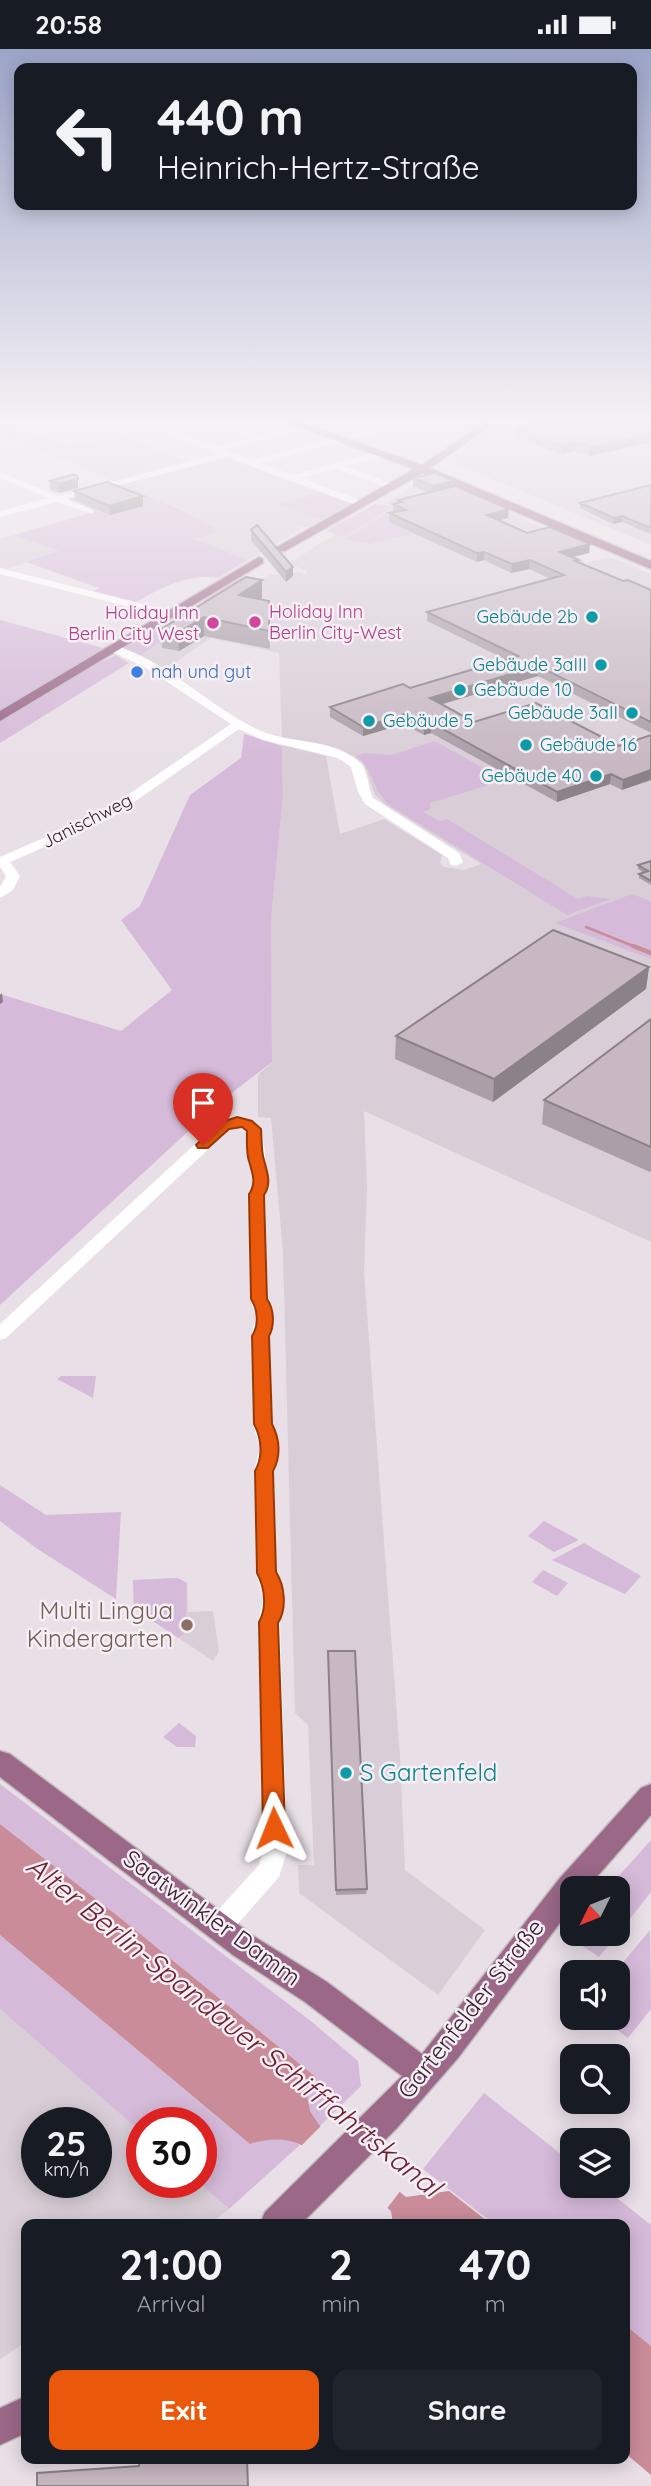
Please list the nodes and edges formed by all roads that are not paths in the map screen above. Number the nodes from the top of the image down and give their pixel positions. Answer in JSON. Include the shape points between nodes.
{"nodes":[{"id":1,"x":301,"y":538,"type":"edge"},
{"id":2,"x":589,"y":538,"type":"edge"},
{"id":3,"x":609,"y":538,"type":"edge"},
{"id":4,"x":281,"y":549,"type":"edge"},
{"id":5,"x":651,"y":554,"type":"edge"},
{"id":6,"x":259,"y":561,"type":"dead end"},
{"id":7,"x":651,"y":565,"type":"edge"},
{"id":8,"x":0,"y":571,"type":"edge"},
{"id":9,"x":169,"y":614,"type":"junction"},
{"id":10,"x":113,"y":648,"type":"junction"},
{"id":11,"x":0,"y":717,"type":"edge"},
{"id":12,"x":240,"y":725,"type":"junction"},
{"id":13,"x":0,"y":861,"type":"edge"},
{"id":14,"x":456,"y":862,"type":"dead end"},
{"id":15,"x":0,"y":894,"type":"edge"},
{"id":16,"x":0,"y":1334,"type":"edge"},
{"id":17,"x":0,"y":1762,"type":"edge"},
{"id":18,"x":651,"y":1796,"type":"edge"},
{"id":19,"x":219,"y":1927,"type":"junction"},
{"id":20,"x":424,"y":2074,"type":"junction"},
{"id":21,"x":282,"y":2219,"type":"edge"},
{"id":22,"x":21,"y":2416,"type":"edge"},
{"id":23,"x":0,"y":2427,"type":"edge"}],
"edges":[{"from":1,"to":4,"type":"main road"},
{"from":2,"to":7,"type":"main road"},
{"from":3,"to":5,"type":"main road"},
{"from":6,"to":9,"type":"main road"},
{"from":8,"to":9,"type":"street"},
{"from":9,"to":10,"type":"main road"},
{"from":10,"to":11,"type":"main road"},
{"from":10,"to":12,"type":"street"},
{"from":12,"to":13,"type":"street","name":"Janischweg","via":[[107,815]]},
{"from":12,"to":14,"type":"street","via":[[264,737],[354,762],[369,801],[454,856]]},
{"from":13,"to":15,"type":"street","name":"Janischweg","via":[[13,876]]},
{"from":16,"to":19,"type":"street","via":[[224,1126],[237,1122],[254,1129],[261,1189],[257,1194],[259,1299],[264,1306],[265,1329],[260,1336],[263,1424],[270,1461],[264,1471],[266,1573],[272,1582],[274,1614],[269,1622],[275,1851],[270,1870]]},
{"from":17,"to":19,"type":"main road","name":"Saatwinkler Damm"},
{"from":18,"to":20,"type":"main road","name":"Gartenfelder Straße","via":[[587,1864]]},
{"from":19,"to":20,"type":"main road","name":"Saatwinkler Damm","via":[[316,1992]]},
{"from":20,"to":21,"type":"main road","name":"Gartenfelder Straße"},
{"from":22,"to":23,"type":"main road"}]}
